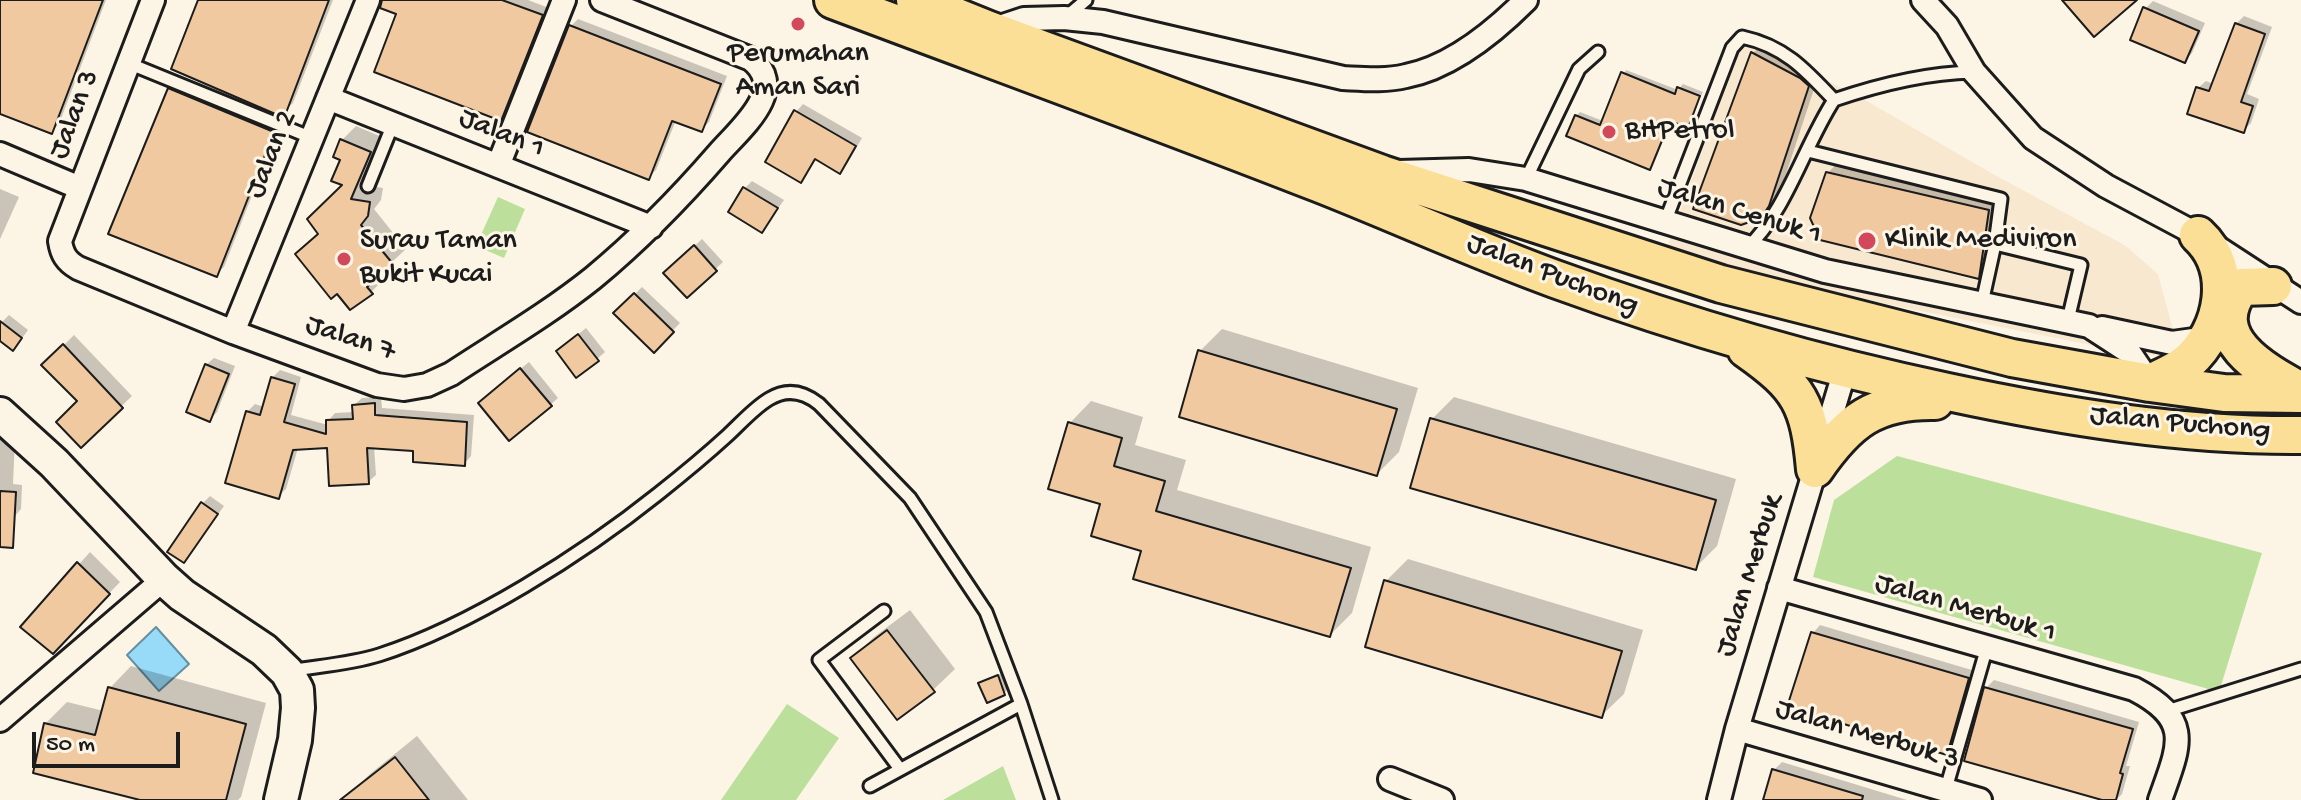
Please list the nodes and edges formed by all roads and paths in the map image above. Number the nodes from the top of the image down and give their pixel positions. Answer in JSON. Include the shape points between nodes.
{"nodes":[{"id":1,"x":153,"y":0,"type":"edge"},
{"id":2,"x":368,"y":0,"type":"edge"},
{"id":3,"x":564,"y":0,"type":"edge"},
{"id":4,"x":602,"y":0,"type":"edge"},
{"id":5,"x":833,"y":0,"type":"edge"},
{"id":6,"x":915,"y":0,"type":"edge"},
{"id":7,"x":1086,"y":0,"type":"edge"},
{"id":8,"x":1526,"y":0,"type":"edge"},
{"id":9,"x":1923,"y":0,"type":"edge"},
{"id":10,"x":1064,"y":18,"type":"junction"},
{"id":11,"x":989,"y":30,"type":"junction"},
{"id":12,"x":1598,"y":52,"type":"dead end"},
{"id":13,"x":128,"y":63,"type":"junction"},
{"id":14,"x":1974,"y":72,"type":"junction"},
{"id":15,"x":328,"y":98,"type":"junction"},
{"id":16,"x":1834,"y":100,"type":"junction"},
{"id":17,"x":393,"y":124,"type":"junction"},
{"id":18,"x":312,"y":138,"type":"junction"},
{"id":19,"x":1808,"y":151,"type":"junction"},
{"id":20,"x":0,"y":154,"type":"edge"},
{"id":21,"x":498,"y":166,"type":"junction"},
{"id":22,"x":1382,"y":174,"type":"junction"},
{"id":23,"x":1526,"y":179,"type":"junction"},
{"id":24,"x":368,"y":186,"type":"dead end"},
{"id":25,"x":80,"y":188,"type":"junction"},
{"id":26,"x":1665,"y":222,"type":"junction"},
{"id":27,"x":651,"y":227,"type":"junction"},
{"id":28,"x":2198,"y":235,"type":"junction"},
{"id":29,"x":1995,"y":244,"type":"junction"},
{"id":30,"x":1746,"y":248,"type":"junction"},
{"id":31,"x":62,"y":253,"type":"joint"},
{"id":32,"x":1721,"y":284,"type":"junction"},
{"id":33,"x":2287,"y":294,"type":"edge"},
{"id":34,"x":1982,"y":303,"type":"junction"},
{"id":35,"x":2079,"y":323,"type":"junction"},
{"id":36,"x":233,"y":332,"type":"junction"},
{"id":37,"x":1728,"y":337,"type":"junction"},
{"id":38,"x":2208,"y":338,"type":"junction"},
{"id":39,"x":2012,"y":358,"type":"junction"},
{"id":40,"x":1845,"y":370,"type":"junction"},
{"id":41,"x":2150,"y":383,"type":"junction"},
{"id":42,"x":2301,"y":392,"type":"edge"},
{"id":43,"x":2009,"y":405,"type":"junction"},
{"id":44,"x":0,"y":414,"type":"edge"},
{"id":45,"x":2301,"y":435,"type":"edge"},
{"id":46,"x":1815,"y":469,"type":"junction"},
{"id":47,"x":164,"y":579,"type":"junction"},
{"id":48,"x":1779,"y":588,"type":"junction"},
{"id":49,"x":884,"y":611,"type":"dead end"},
{"id":50,"x":1987,"y":647,"type":"junction"},
{"id":51,"x":2301,"y":669,"type":"edge"},
{"id":52,"x":287,"y":672,"type":"junction"},
{"id":53,"x":1021,"y":704,"type":"junction"},
{"id":54,"x":2167,"y":711,"type":"junction"},
{"id":55,"x":0,"y":720,"type":"edge"},
{"id":56,"x":1737,"y":729,"type":"junction"},
{"id":57,"x":900,"y":769,"type":"junction"},
{"id":58,"x":1390,"y":779,"type":"dead end"},
{"id":59,"x":870,"y":786,"type":"dead end"},
{"id":60,"x":1944,"y":795,"type":"edge"},
{"id":61,"x":281,"y":800,"type":"edge"},
{"id":62,"x":1052,"y":800,"type":"edge"},
{"id":63,"x":1442,"y":800,"type":"edge"},
{"id":64,"x":1719,"y":800,"type":"edge"},
{"id":65,"x":1980,"y":800,"type":"edge"},
{"id":66,"x":2160,"y":800,"type":"edge"}],
"edges":[{"from":1,"to":13,"type":"street","name":"Jalan 3"},
{"from":2,"to":15,"type":"street","name":"Jalan 2"},
{"from":3,"to":21,"type":"street"},
{"from":4,"to":27,"type":"street","name":"Jalan 7","via":[[739,55],[762,68],[766,81],[764,96],[739,131]]},
{"from":5,"to":37,"type":"main road","name":"Jalan Puchong","via":[[1318,183],[1551,278]]},
{"from":6,"to":11,"type":"main road","name":"Jalan Puchong"},
{"from":7,"to":10,"type":"lane"},
{"from":8,"to":10,"type":"street","via":[[1467,50],[1407,76],[1376,79],[1343,78],[1130,27]]},
{"from":9,"to":14,"type":"street","via":[[1947,26]]},
{"from":10,"to":11,"type":"street","via":[[1024,19]]},
{"from":11,"to":22,"type":"main road","name":"Jalan Puchong"},
{"from":12,"to":23,"type":"lane","via":[[1579,69]]},
{"from":13,"to":18,"type":"lane"},
{"from":13,"to":25,"type":"street","name":"Jalan 3"},
{"from":14,"to":16,"type":"lane","via":[[1899,82]]},
{"from":14,"to":28,"type":"street","via":[[2033,138],[2106,186]]},
{"from":15,"to":17,"type":"street","name":"Jalan 1"},
{"from":15,"to":18,"type":"street","name":"Jalan 2"},
{"from":16,"to":19,"type":"lane"},
{"from":16,"to":26,"type":"lane","via":[[1800,63],[1742,37],[1732,48]]},
{"from":17,"to":21,"type":"street","name":"Jalan 1"},
{"from":17,"to":24,"type":"lane"},
{"from":18,"to":36,"type":"street","name":"Jalan 2"},
{"from":19,"to":29,"type":"lane","via":[[2001,199]]},
{"from":19,"to":30,"type":"lane","via":[[1767,223]]},
{"from":20,"to":25,"type":"street"},
{"from":21,"to":27,"type":"street","name":"Jalan 1"},
{"from":22,"to":23,"type":"street","name":"Jalan Cenuk 1","via":[[1469,170]]},
{"from":22,"to":32,"type":"main road","name":"Jalan Puchong"},
{"from":23,"to":26,"type":"street","name":"Jalan Cenuk 1"},
{"from":25,"to":31,"type":"street","name":"Jalan 3","via":[[60,241]]},
{"from":26,"to":30,"type":"street","name":"Jalan Cenuk 1"},
{"from":27,"to":36,"type":"street","name":"Jalan 7","via":[[528,324],[427,385],[377,385]]},
{"from":28,"to":33,"type":"street"},
{"from":28,"to":38,"type":"main road","via":[[2209,245],[2220,275],[2218,311]]},
{"from":29,"to":34,"type":"lane"},
{"from":29,"to":35,"type":"lane","via":[[2081,265]]},
{"from":30,"to":34,"type":"street","name":"Jalan Cenuk 1","via":[[1825,271]]},
{"from":31,"to":36,"type":"street","name":"Jalan 7","via":[[78,268]]},
{"from":32,"to":39,"type":"main road","name":"Jalan Puchong"},
{"from":32,"to":40,"type":"main road","via":[[1740,300],[1815,334],[1835,350]]},
{"from":33,"to":42,"type":"main road","via":[[2241,287],[2230,301],[2227,322],[2244,352]]},
{"from":34,"to":35,"type":"street","name":"Jalan Cenuk 1"},
{"from":35,"to":38,"type":"street","via":[[2172,343]]},
{"from":35,"to":41,"type":"street","name":"Jalan Cenuk 1","via":[[2129,352]]},
{"from":37,"to":40,"type":"main road","name":"Jalan Puchong"},
{"from":37,"to":46,"type":"main road","via":[[1765,363],[1800,399],[1812,434]]},
{"from":38,"to":41,"type":"main road","via":[[2187,363]]},
{"from":39,"to":40,"type":"main road","via":[[1972,363],[1883,350],[1863,355]]},
{"from":39,"to":41,"type":"main road","name":"Jalan Puchong"},
{"from":40,"to":43,"type":"main road","name":"Jalan Puchong"},
{"from":40,"to":46,"type":"street","name":"Jalan Merbuk"},
{"from":41,"to":42,"type":"main road","name":"Jalan Puchong","via":[[2224,393]]},
{"from":43,"to":45,"type":"main road","name":"Jalan Puchong","via":[[2147,428]]},
{"from":43,"to":46,"type":"main road","via":[[1932,400],[1880,408],[1854,422]]},
{"from":44,"to":47,"type":"street"},
{"from":46,"to":48,"type":"street","name":"Jalan Merbuk"},
{"from":47,"to":52,"type":"street"},
{"from":47,"to":55,"type":"street"},
{"from":48,"to":50,"type":"street","name":"Jalan Merbuk 1"},
{"from":48,"to":56,"type":"street","name":"Jalan Merbuk"},
{"from":49,"to":57,"type":"lane","via":[[819,660]]},
{"from":50,"to":54,"type":"street","name":"Jalan Merbuk 1","via":[[2134,689]]},
{"from":50,"to":60,"type":"lane"},
{"from":51,"to":54,"type":"lane"},
{"from":52,"to":53,"type":"lane","via":[[374,657],[482,609],[618,525],[766,400],[797,392],[819,404],[910,498],[986,612]]},
{"from":52,"to":61,"type":"street","via":[[297,690],[298,708]]},
{"from":53,"to":57,"type":"lane"},
{"from":53,"to":62,"type":"lane"},
{"from":54,"to":66,"type":"street","via":[[2177,729],[2176,745]]},
{"from":56,"to":60,"type":"street","name":"Jalan Merbuk 3"},
{"from":56,"to":64,"type":"street","name":"Jalan Merbuk"},
{"from":57,"to":59,"type":"lane"},
{"from":58,"to":63,"type":"street"},
{"from":60,"to":65,"type":"street","name":"Jalan Merbuk 3"}]}
